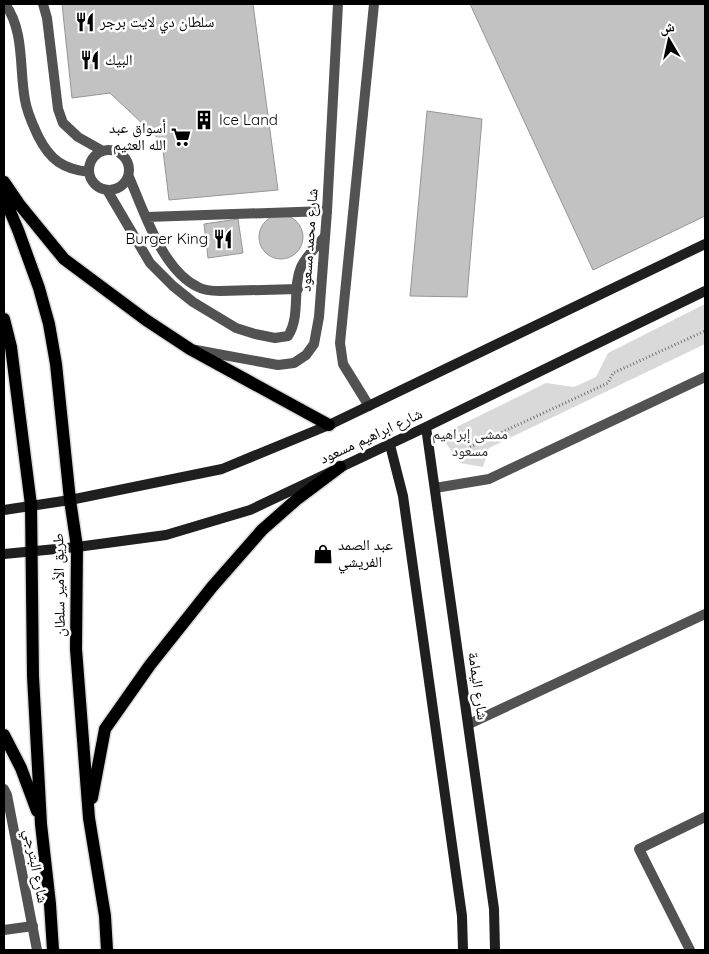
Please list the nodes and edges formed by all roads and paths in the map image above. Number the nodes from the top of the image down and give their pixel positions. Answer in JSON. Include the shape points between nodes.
{"nodes":[{"id":1,"x":5,"y":4,"type":"edge"},
{"id":2,"x":43,"y":4,"type":"edge"},
{"id":3,"x":338,"y":4,"type":"edge"},
{"id":4,"x":374,"y":4,"type":"edge"},
{"id":5,"x":103,"y":150,"type":"junction"},
{"id":6,"x":88,"y":172,"type":"junction"},
{"id":7,"x":129,"y":177,"type":"junction"},
{"id":8,"x":4,"y":182,"type":"edge"},
{"id":9,"x":107,"y":190,"type":"junction"},
{"id":10,"x":4,"y":197,"type":"edge"},
{"id":11,"x":327,"y":211,"type":"junction"},
{"id":12,"x":147,"y":217,"type":"junction"},
{"id":13,"x":325,"y":236,"type":"junction"},
{"id":14,"x":705,"y":244,"type":"edge"},
{"id":15,"x":298,"y":289,"type":"junction"},
{"id":16,"x":705,"y":291,"type":"edge"},
{"id":17,"x":4,"y":319,"type":"edge"},
{"id":18,"x":705,"y":331,"type":"edge"},
{"id":19,"x":190,"y":348,"type":"junction"},
{"id":20,"x":705,"y":377,"type":"edge"},
{"id":21,"x":369,"y":406,"type":"junction"},
{"id":22,"x":329,"y":425,"type":"junction"},
{"id":23,"x":426,"y":427,"type":"junction"},
{"id":24,"x":390,"y":445,"type":"junction"},
{"id":25,"x":470,"y":447,"type":"dead end"},
{"id":26,"x":340,"y":467,"type":"junction"},
{"id":27,"x":435,"y":488,"type":"junction"},
{"id":28,"x":70,"y":500,"type":"junction"},
{"id":29,"x":32,"y":505,"type":"junction"},
{"id":30,"x":4,"y":510,"type":"edge"},
{"id":31,"x":77,"y":547,"type":"junction"},
{"id":32,"x":31,"y":552,"type":"junction"},
{"id":33,"x":4,"y":554,"type":"edge"},
{"id":34,"x":705,"y":614,"type":"edge"},
{"id":35,"x":468,"y":724,"type":"junction"},
{"id":36,"x":4,"y":735,"type":"edge"},
{"id":37,"x":4,"y":789,"type":"edge"},
{"id":38,"x":705,"y":817,"type":"edge"},
{"id":39,"x":89,"y":818,"type":"junction"},
{"id":40,"x":41,"y":824,"type":"junction"},
{"id":41,"x":33,"y":926,"type":"junction"},
{"id":42,"x":4,"y":930,"type":"edge"},
{"id":43,"x":37,"y":950,"type":"edge"},
{"id":44,"x":53,"y":950,"type":"edge"},
{"id":45,"x":108,"y":950,"type":"edge"},
{"id":46,"x":463,"y":950,"type":"edge"},
{"id":47,"x":495,"y":950,"type":"edge"},
{"id":48,"x":690,"y":950,"type":"edge"}],
"edges":[{"from":1,"to":6,"type":"street","via":[[17,25],[25,102],[31,122],[50,156],[72,170]]},
{"from":2,"to":5,"type":"street","via":[[58,109],[63,123],[78,137]]},
{"from":3,"to":11,"type":"street","name":"شارع محمد مسعود"},
{"from":4,"to":21,"type":"street","via":[[340,343],[343,364]]},
{"from":5,"to":6,"type":"street","via":[[95,155]]},
{"from":5,"to":7,"type":"street","via":[[120,153],[127,159]]},
{"from":6,"to":9,"type":"street","via":[[98,188]]},
{"from":7,"to":9,"type":"street","via":[[116,190]]},
{"from":7,"to":12,"type":"street"},
{"from":8,"to":19,"type":"main road","via":[[64,259],[152,325]]},
{"from":9,"to":15,"type":"street","via":[[160,275],[194,302],[236,328],[275,338],[288,336],[293,328]]},
{"from":10,"to":28,"type":"main road","name":"طريق الأمير سلطان","via":[[39,288],[49,324]]},
{"from":11,"to":12,"type":"street"},
{"from":11,"to":13,"type":"street","name":"شارع محمد مسعود"},
{"from":12,"to":15,"type":"street","via":[[159,245],[173,266],[198,288],[220,291]]},
{"from":13,"to":15,"type":"street","via":[[302,266]]},
{"from":13,"to":19,"type":"street","name":"شارع محمد مسعود","via":[[317,331],[314,344],[306,355],[294,363],[278,365]]},
{"from":14,"to":21,"type":"main road","name":"شارع ابراهيم مسعود"},
{"from":16,"to":23,"type":"main road","name":"شارع ابراهيم مسعود"},
{"from":17,"to":29,"type":"main road","name":"طريق الأمير سلطان","via":[[11,347]]},
{"from":18,"to":25,"type":"path","via":[[613,373],[608,383]]},
{"from":19,"to":22,"type":"main road"},
{"from":20,"to":27,"type":"street","via":[[489,479]]},
{"from":21,"to":22,"type":"main road","name":"شارع ابراهيم مسعود"},
{"from":22,"to":28,"type":"main road","name":"شارع ابراهيم مسعود","via":[[222,469]]},
{"from":23,"to":24,"type":"main road","name":"شارع ابراهيم مسعود"},
{"from":23,"to":27,"type":"main road","name":"شارع اليمامة"},
{"from":24,"to":26,"type":"main road","name":"شارع ابراهيم مسعود"},
{"from":24,"to":46,"type":"main road","via":[[403,496],[462,916]]},
{"from":26,"to":31,"type":"main road","name":"شارع ابراهيم مسعود","via":[[250,510],[166,535]]},
{"from":26,"to":39,"type":"main road","via":[[262,530],[150,665],[105,729]]},
{"from":27,"to":35,"type":"main road","name":"شارع اليمامة"},
{"from":28,"to":29,"type":"main road"},
{"from":28,"to":31,"type":"main road","name":"طريق الأمير سلطان"},
{"from":29,"to":30,"type":"main road"},
{"from":29,"to":32,"type":"main road","name":"طريق الأمير سلطان"},
{"from":31,"to":32,"type":"main road","name":"شارع ابراهيم مسعود"},
{"from":31,"to":39,"type":"main road","name":"طريق الأمير سلطان","via":[[76,649]]},
{"from":32,"to":33,"type":"main road"},
{"from":32,"to":40,"type":"main road","name":"طريق الأمير سلطان","via":[[33,676]]},
{"from":34,"to":35,"type":"street"},
{"from":35,"to":47,"type":"main road","name":"شارع اليمامة","via":[[494,909]]},
{"from":36,"to":40,"type":"main road","via":[[21,768]]},
{"from":37,"to":41,"type":"street","name":"شارع البترجي"},
{"from":38,"to":48,"type":"street","via":[[639,849]]},
{"from":39,"to":45,"type":"main road","name":"طريق الأمير سلطان"},
{"from":40,"to":44,"type":"main road","name":"طريق الأمير سلطان"},
{"from":41,"to":42,"type":"street"},
{"from":41,"to":43,"type":"street","name":"شارع البترجي"}]}
